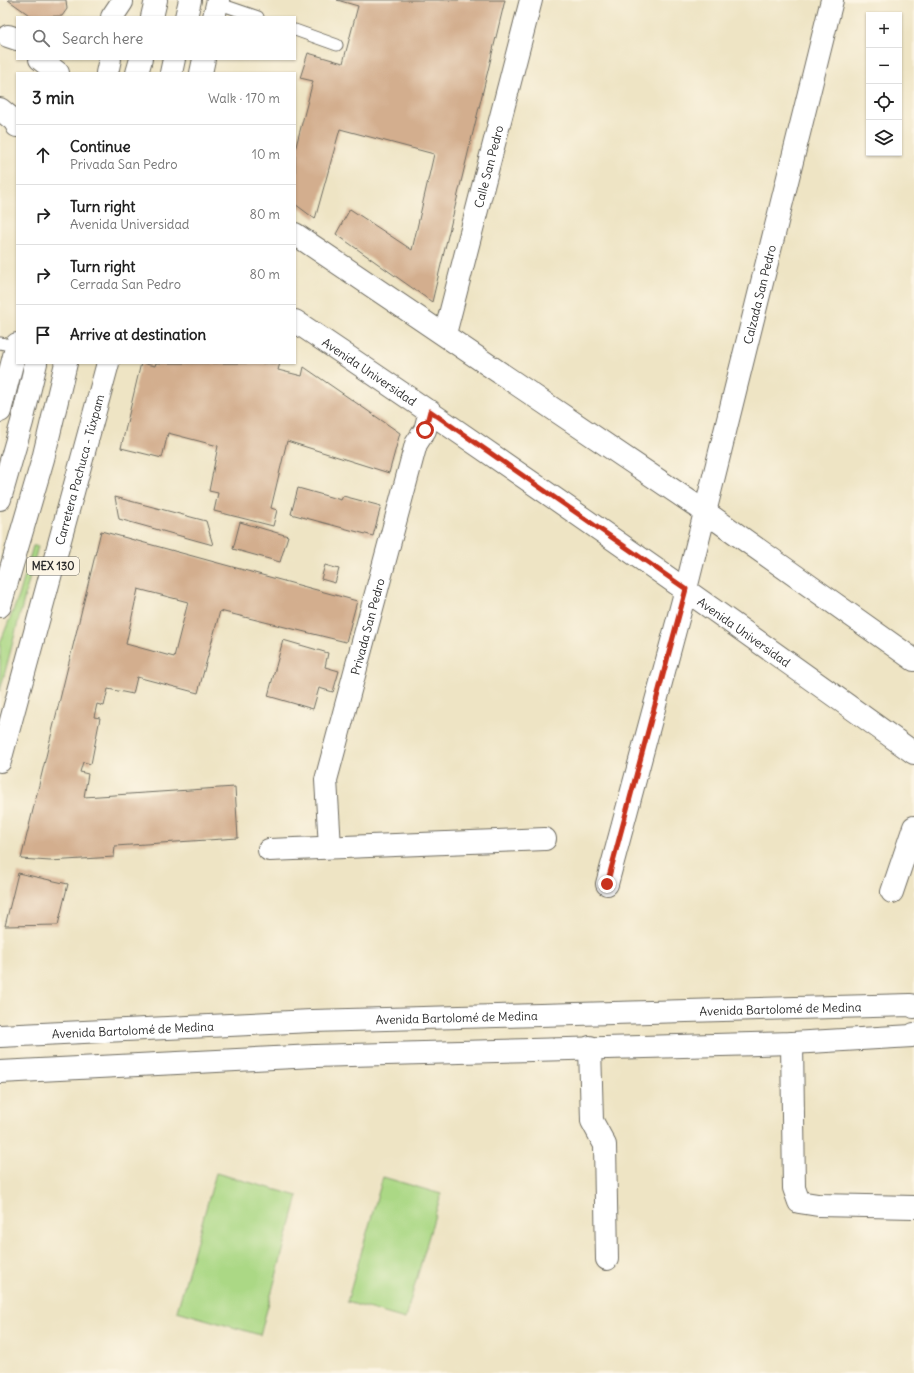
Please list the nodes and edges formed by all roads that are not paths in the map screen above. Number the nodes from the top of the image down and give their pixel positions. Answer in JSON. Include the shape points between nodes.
{"nodes":[{"id":1,"x":156,"y":0,"type":"edge"},
{"id":2,"x":190,"y":0,"type":"edge"},
{"id":3,"x":531,"y":0,"type":"edge"},
{"id":4,"x":832,"y":0,"type":"edge"},
{"id":5,"x":214,"y":5,"type":"edge"},
{"id":6,"x":152,"y":16,"type":"edge"},
{"id":7,"x":186,"y":16,"type":"edge"},
{"id":8,"x":254,"y":16,"type":"edge"},
{"id":9,"x":296,"y":30,"type":"edge"},
{"id":10,"x":338,"y":45,"type":"dead end"},
{"id":11,"x":110,"y":60,"type":"edge"},
{"id":12,"x":141,"y":60,"type":"edge"},
{"id":13,"x":174,"y":60,"type":"edge"},
{"id":14,"x":204,"y":60,"type":"edge"},
{"id":15,"x":107,"y":72,"type":"edge"},
{"id":16,"x":137,"y":72,"type":"edge"},
{"id":17,"x":171,"y":72,"type":"edge"},
{"id":18,"x":201,"y":72,"type":"edge"},
{"id":19,"x":296,"y":235,"type":"edge"},
{"id":20,"x":296,"y":322,"type":"edge"},
{"id":21,"x":445,"y":334,"type":"junction"},
{"id":22,"x":0,"y":343,"type":"edge"},
{"id":23,"x":16,"y":345,"type":"edge"},
{"id":24,"x":16,"y":349,"type":"edge"},
{"id":25,"x":36,"y":364,"type":"edge"},
{"id":26,"x":66,"y":364,"type":"edge"},
{"id":27,"x":108,"y":365,"type":"edge"},
{"id":28,"x":0,"y":411,"type":"edge"},
{"id":29,"x":430,"y":411,"type":"junction"},
{"id":30,"x":0,"y":499,"type":"edge"},
{"id":31,"x":704,"y":511,"type":"junction"},
{"id":32,"x":686,"y":589,"type":"junction"},
{"id":33,"x":0,"y":606,"type":"edge"},
{"id":34,"x":914,"y":660,"type":"edge"},
{"id":35,"x":914,"y":753,"type":"edge"},
{"id":36,"x":0,"y":761,"type":"edge"},
{"id":37,"x":914,"y":827,"type":"edge"},
{"id":38,"x":545,"y":839,"type":"dead end"},
{"id":39,"x":330,"y":847,"type":"junction"},
{"id":40,"x":268,"y":850,"type":"dead end"},
{"id":41,"x":607,"y":884,"type":"dead end"},
{"id":42,"x":892,"y":892,"type":"dead end"},
{"id":43,"x":914,"y":1007,"type":"edge"},
{"id":44,"x":312,"y":1021,"type":"junction"},
{"id":45,"x":914,"y":1034,"type":"edge"},
{"id":46,"x":0,"y":1036,"type":"edge"},
{"id":47,"x":792,"y":1043,"type":"junction"},
{"id":48,"x":590,"y":1047,"type":"junction"},
{"id":49,"x":314,"y":1056,"type":"junction"},
{"id":50,"x":0,"y":1072,"type":"edge"},
{"id":51,"x":914,"y":1207,"type":"edge"},
{"id":52,"x":607,"y":1259,"type":"dead end"}],
"edges":[{"from":1,"to":6,"type":"street"},
{"from":2,"to":7,"type":"street"},
{"from":3,"to":21,"type":"street","name":"Calle San Pedro"},
{"from":4,"to":31,"type":"street","name":"Calzada San Pedro"},
{"from":5,"to":8,"type":"lane"},
{"from":9,"to":10,"type":"lane"},
{"from":11,"to":15,"type":"street"},
{"from":12,"to":16,"type":"street"},
{"from":13,"to":17,"type":"street"},
{"from":14,"to":18,"type":"street"},
{"from":19,"to":21,"type":"street"},
{"from":20,"to":29,"type":"street","name":"Avenida Universidad"},
{"from":21,"to":31,"type":"street"},
{"from":22,"to":23,"type":"lane"},
{"from":24,"to":28,"type":"street"},
{"from":25,"to":30,"type":"street"},
{"from":26,"to":33,"type":"street","number":"MEX 130","via":[[43,459]]},
{"from":27,"to":36,"type":"street","name":"Carretera Pachuca - Túxpam","number":"MEX 130"},
{"from":29,"to":32,"type":"street","name":"Avenida Universidad"},
{"from":29,"to":39,"type":"street","name":"Privada San Pedro","via":[[425,430],[416,444],[326,780]]},
{"from":31,"to":32,"type":"street","name":"Calzada San Pedro"},
{"from":31,"to":34,"type":"street"},
{"from":32,"to":35,"type":"street","name":"Avenida Universidad"},
{"from":32,"to":41,"type":"street","name":"Calzada San Pedro"},
{"from":37,"to":42,"type":"street"},
{"from":38,"to":39,"type":"street"},
{"from":39,"to":40,"type":"street"},
{"from":43,"to":44,"type":"street","name":"Avenida Bartolomé de Medina","via":[[911,1005]]},
{"from":44,"to":46,"type":"street","name":"Avenida Bartolomé de Medina"},
{"from":44,"to":49,"type":"street"},
{"from":45,"to":47,"type":"street"},
{"from":47,"to":48,"type":"street"},
{"from":47,"to":51,"type":"street","via":[[794,1188],[799,1202],[818,1205]]},
{"from":48,"to":49,"type":"street"},
{"from":48,"to":52,"type":"street","via":[[592,1121],[605,1145]]},
{"from":49,"to":50,"type":"street"}]}
